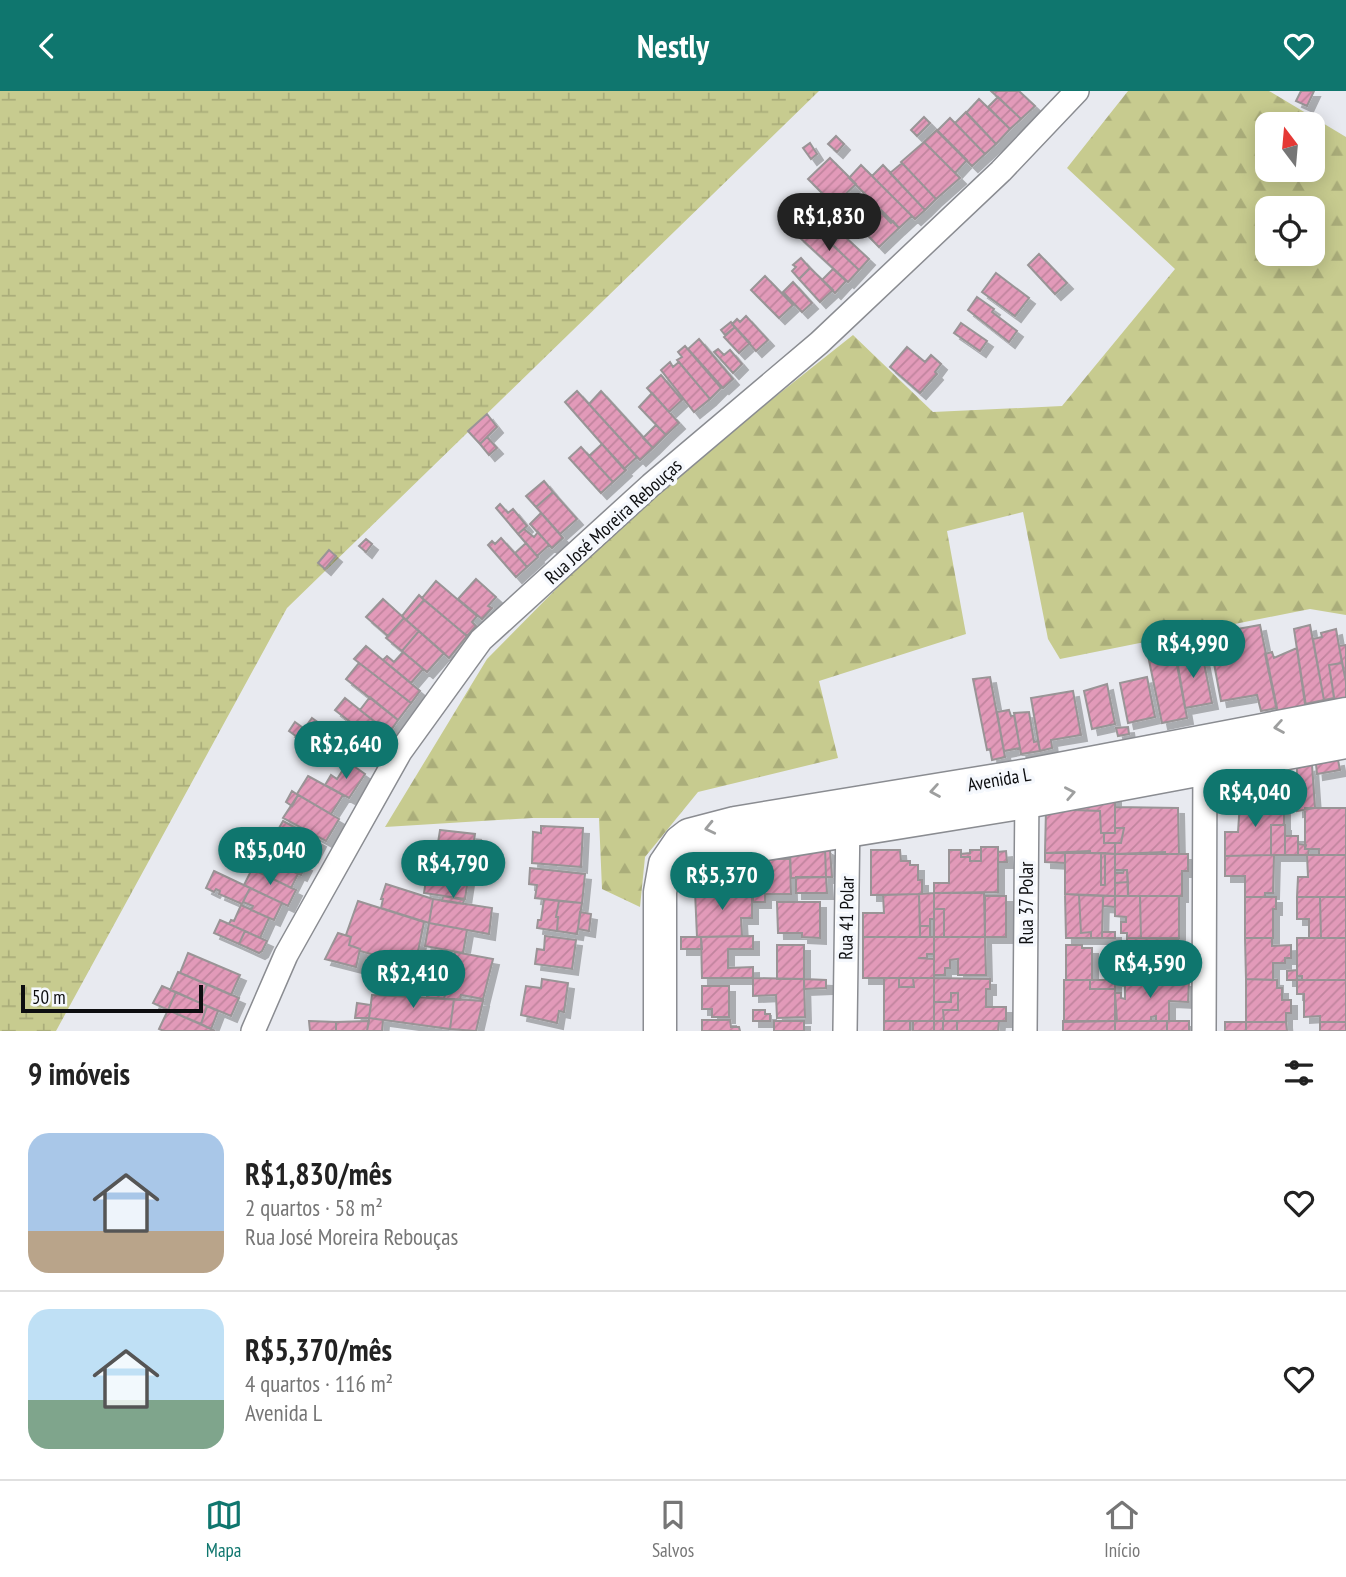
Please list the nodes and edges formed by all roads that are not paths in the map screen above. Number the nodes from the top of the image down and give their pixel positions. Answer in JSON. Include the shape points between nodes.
{"nodes":[{"id":1,"x":1077,"y":91,"type":"edge"},
{"id":2,"x":1346,"y":714,"type":"edge"},
{"id":3,"x":1346,"y":742,"type":"edge"},
{"id":4,"x":1205,"y":754,"type":"junction"},
{"id":5,"x":1027,"y":788,"type":"junction"},
{"id":6,"x":848,"y":818,"type":"junction"},
{"id":7,"x":253,"y":1031,"type":"edge"},
{"id":8,"x":660,"y":1031,"type":"edge"},
{"id":9,"x":845,"y":1031,"type":"edge"},
{"id":10,"x":1025,"y":1031,"type":"edge"},
{"id":11,"x":1204,"y":1031,"type":"edge"}],
"edges":[{"from":1,"to":7,"type":"street","name":"Rua José Moreira Rebouças","via":[[1001,171],[819,344],[651,485],[481,640],[400,752],[286,955]]},
{"from":2,"to":4,"type":"street","name":"Avenida L","one_way":true},
{"from":3,"to":4,"type":"street","name":"Avenida L"},
{"from":4,"to":5,"type":"street","name":"Avenida L"},
{"from":4,"to":11,"type":"street"},
{"from":5,"to":6,"type":"street","name":"Avenida L"},
{"from":5,"to":10,"type":"street","name":"Rua 37 Polar"},
{"from":6,"to":8,"type":"street","name":"Avenida L","via":[[665,864],[660,893]]},
{"from":6,"to":9,"type":"street","name":"Rua 41 Polar"}]}
